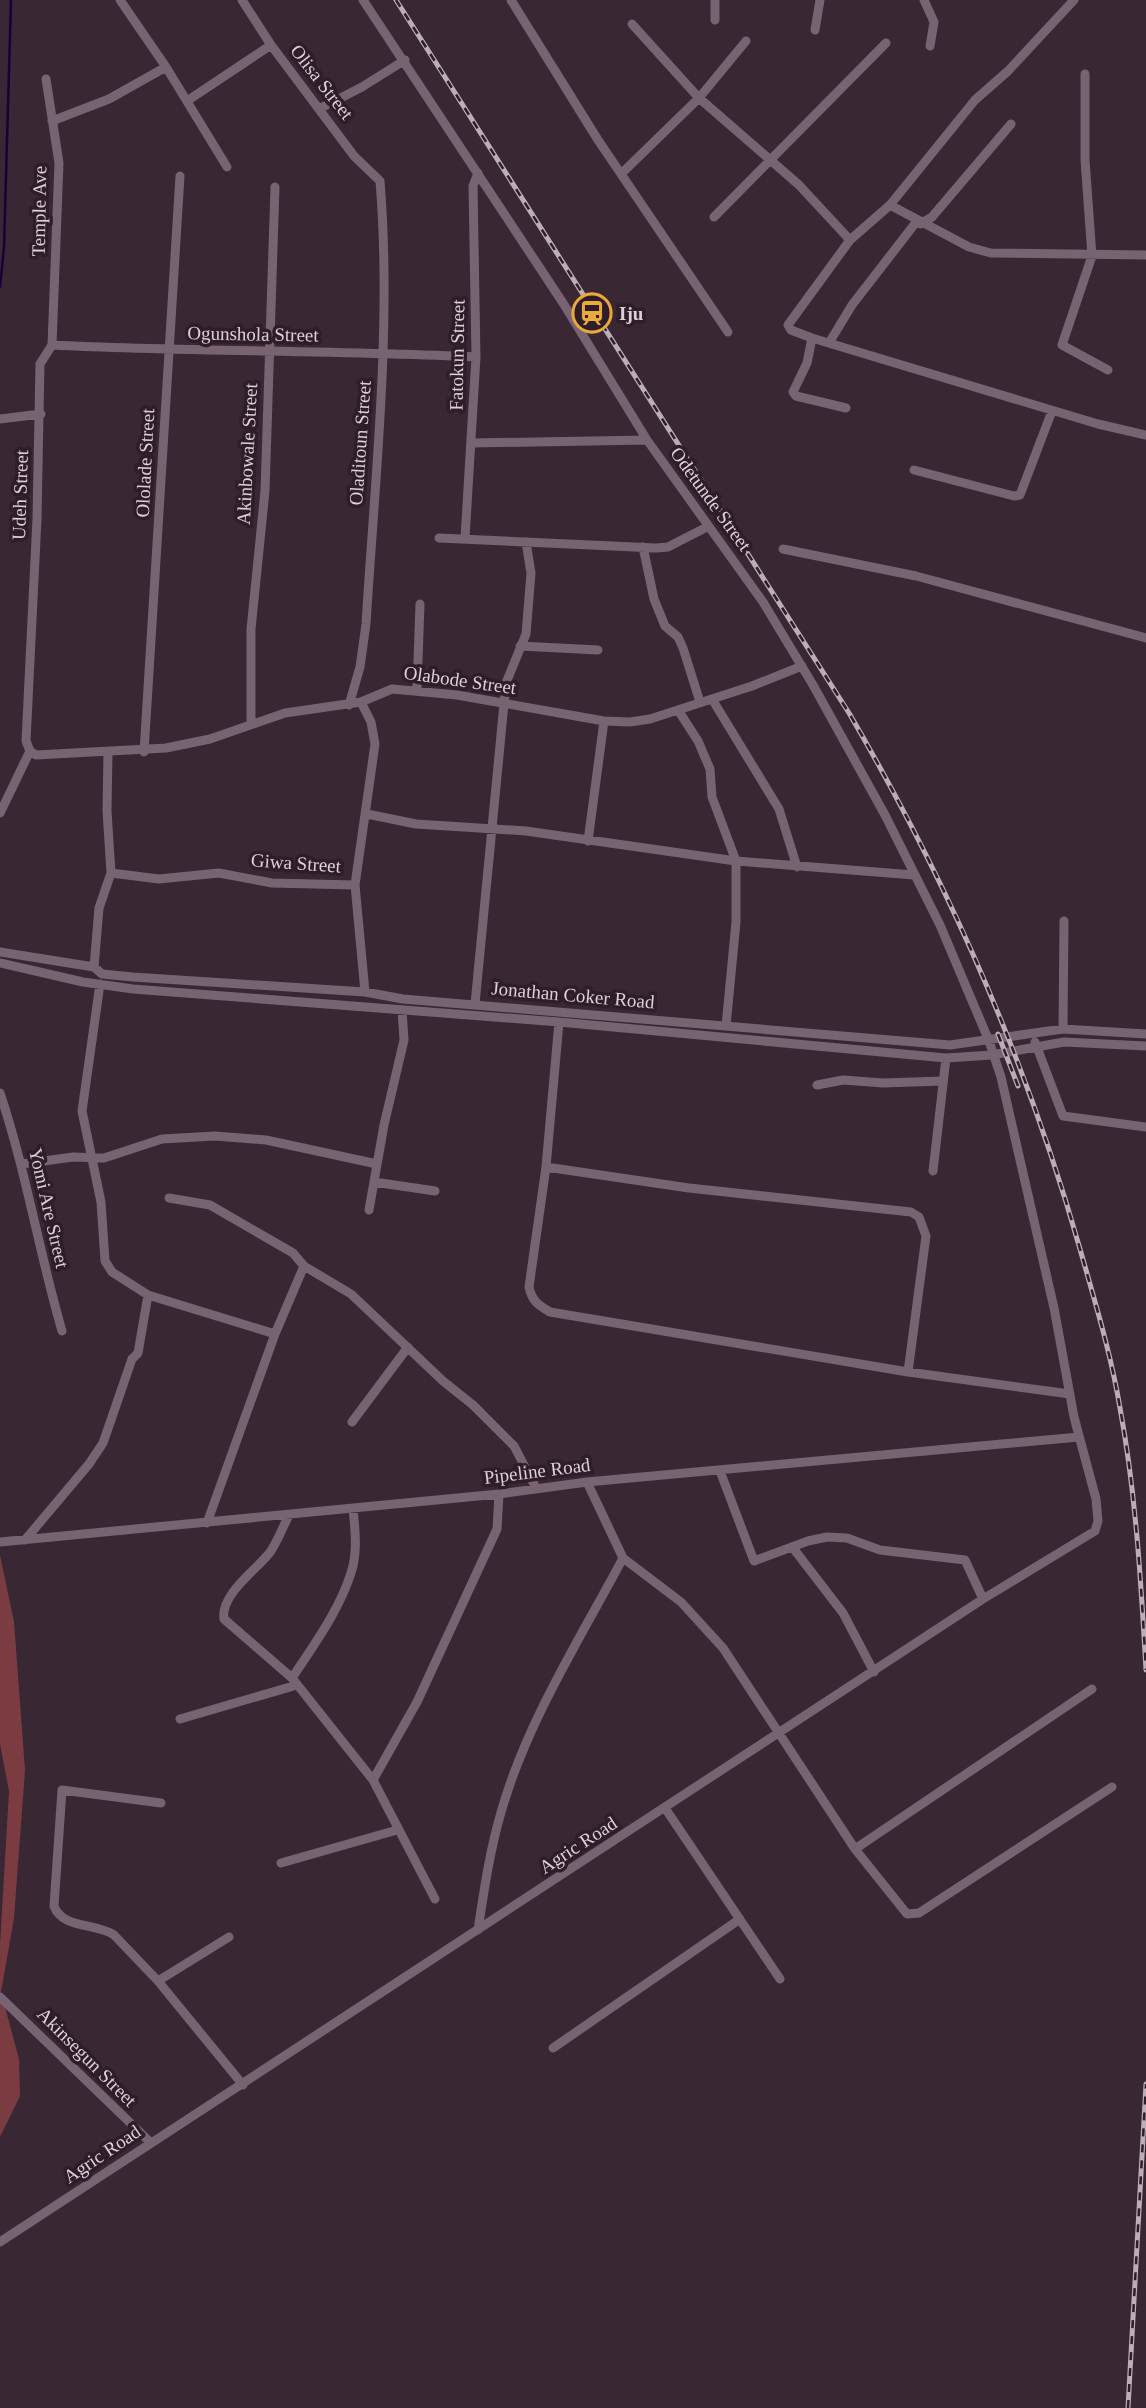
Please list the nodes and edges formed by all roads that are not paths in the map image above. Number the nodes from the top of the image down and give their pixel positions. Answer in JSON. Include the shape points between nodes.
{"nodes":[{"id":1,"x":120,"y":0,"type":"edge"},
{"id":2,"x":242,"y":0,"type":"edge"},
{"id":3,"x":363,"y":0,"type":"edge"},
{"id":4,"x":511,"y":0,"type":"edge"},
{"id":5,"x":715,"y":0,"type":"edge"},
{"id":6,"x":820,"y":0,"type":"edge"},
{"id":7,"x":924,"y":0,"type":"edge"},
{"id":8,"x":1074,"y":0,"type":"edge"},
{"id":9,"x":715,"y":20,"type":"dead end"},
{"id":10,"x":632,"y":24,"type":"dead end"},
{"id":11,"x":815,"y":30,"type":"dead end"},
{"id":12,"x":746,"y":41,"type":"dead end"},
{"id":13,"x":886,"y":43,"type":"dead end"},
{"id":14,"x":271,"y":45,"type":"junction"},
{"id":15,"x":930,"y":46,"type":"dead end"},
{"id":16,"x":405,"y":60,"type":"junction"},
{"id":17,"x":166,"y":66,"type":"junction"},
{"id":18,"x":1085,"y":75,"type":"dead end"},
{"id":19,"x":46,"y":79,"type":"dead end"},
{"id":20,"x":699,"y":98,"type":"junction"},
{"id":21,"x":187,"y":101,"type":"junction"},
{"id":22,"x":319,"y":109,"type":"junction"},
{"id":23,"x":52,"y":121,"type":"junction"},
{"id":24,"x":1011,"y":124,"type":"dead end"},
{"id":25,"x":772,"y":160,"type":"junction"},
{"id":26,"x":227,"y":167,"type":"dead end"},
{"id":27,"x":478,"y":173,"type":"junction"},
{"id":28,"x":621,"y":174,"type":"junction"},
{"id":29,"x":180,"y":176,"type":"dead end"},
{"id":30,"x":380,"y":181,"type":"joint"},
{"id":31,"x":275,"y":187,"type":"dead end"},
{"id":32,"x":890,"y":205,"type":"junction"},
{"id":33,"x":714,"y":217,"type":"dead end"},
{"id":34,"x":918,"y":222,"type":"junction"},
{"id":35,"x":850,"y":240,"type":"junction"},
{"id":36,"x":1146,"y":255,"type":"edge"},
{"id":37,"x":1092,"y":256,"type":"junction"},
{"id":38,"x":728,"y":332,"type":"dead end"},
{"id":39,"x":812,"y":338,"type":"junction"},
{"id":40,"x":829,"y":343,"type":"junction"},
{"id":41,"x":52,"y":345,"type":"junction"},
{"id":42,"x":169,"y":351,"type":"junction"},
{"id":43,"x":383,"y":352,"type":"junction"},
{"id":44,"x":269,"y":353,"type":"junction"},
{"id":45,"x":476,"y":357,"type":"junction"},
{"id":46,"x":1108,"y":370,"type":"dead end"},
{"id":47,"x":846,"y":408,"type":"dead end"},
{"id":48,"x":1052,"y":411,"type":"junction"},
{"id":49,"x":41,"y":414,"type":"junction"},
{"id":50,"x":0,"y":419,"type":"edge"},
{"id":51,"x":1146,"y":435,"type":"edge"},
{"id":52,"x":647,"y":440,"type":"junction"},
{"id":53,"x":472,"y":443,"type":"junction"},
{"id":54,"x":914,"y":470,"type":"dead end"},
{"id":55,"x":707,"y":527,"type":"junction"},
{"id":56,"x":439,"y":537,"type":"dead end"},
{"id":57,"x":465,"y":538,"type":"junction"},
{"id":58,"x":526,"y":542,"type":"junction"},
{"id":59,"x":643,"y":547,"type":"junction"},
{"id":60,"x":783,"y":549,"type":"dead end"},
{"id":61,"x":420,"y":604,"type":"dead end"},
{"id":62,"x":1146,"y":638,"type":"edge"},
{"id":63,"x":520,"y":646,"type":"junction"},
{"id":64,"x":598,"y":650,"type":"dead end"},
{"id":65,"x":802,"y":666,"type":"junction"},
{"id":66,"x":417,"y":689,"type":"junction"},
{"id":67,"x":712,"y":699,"type":"junction"},
{"id":68,"x":360,"y":702,"type":"junction"},
{"id":69,"x":700,"y":702,"type":"junction"},
{"id":70,"x":504,"y":703,"type":"junction"},
{"id":71,"x":349,"y":705,"type":"junction"},
{"id":72,"x":678,"y":710,"type":"junction"},
{"id":73,"x":604,"y":722,"type":"junction"},
{"id":74,"x":251,"y":723,"type":"junction"},
{"id":75,"x":30,"y":751,"type":"junction"},
{"id":76,"x":108,"y":752,"type":"junction"},
{"id":77,"x":144,"y":752,"type":"junction"},
{"id":78,"x":0,"y":813,"type":"edge"},
{"id":79,"x":367,"y":814,"type":"junction"},
{"id":80,"x":490,"y":828,"type":"junction"},
{"id":81,"x":588,"y":841,"type":"junction"},
{"id":82,"x":736,"y":861,"type":"junction"},
{"id":83,"x":797,"y":867,"type":"junction"},
{"id":84,"x":111,"y":873,"type":"junction"},
{"id":85,"x":914,"y":875,"type":"junction"},
{"id":86,"x":355,"y":885,"type":"junction"},
{"id":87,"x":1065,"y":921,"type":"dead end"},
{"id":88,"x":0,"y":952,"type":"edge"},
{"id":89,"x":0,"y":963,"type":"edge"},
{"id":90,"x":94,"y":967,"type":"junction"},
{"id":91,"x":100,"y":984,"type":"junction"},
{"id":92,"x":365,"y":992,"type":"junction"},
{"id":93,"x":475,"y":1004,"type":"junction"},
{"id":94,"x":402,"y":1010,"type":"junction"},
{"id":95,"x":559,"y":1022,"type":"junction"},
{"id":96,"x":726,"y":1026,"type":"junction"},
{"id":97,"x":1063,"y":1029,"type":"junction"},
{"id":98,"x":1031,"y":1032,"type":"junction"},
{"id":99,"x":1146,"y":1034,"type":"edge"},
{"id":100,"x":989,"y":1041,"type":"junction"},
{"id":101,"x":1037,"y":1045,"type":"junction"},
{"id":102,"x":1146,"y":1046,"type":"edge"},
{"id":103,"x":992,"y":1055,"type":"junction"},
{"id":104,"x":946,"y":1058,"type":"junction"},
{"id":105,"x":943,"y":1081,"type":"junction"},
{"id":106,"x":817,"y":1085,"type":"dead end"},
{"id":107,"x":0,"y":1093,"type":"edge"},
{"id":108,"x":1146,"y":1127,"type":"edge"},
{"id":109,"x":90,"y":1157,"type":"junction"},
{"id":110,"x":22,"y":1164,"type":"junction"},
{"id":111,"x":377,"y":1164,"type":"junction"},
{"id":112,"x":546,"y":1167,"type":"junction"},
{"id":113,"x":933,"y":1171,"type":"dead end"},
{"id":114,"x":374,"y":1182,"type":"junction"},
{"id":115,"x":435,"y":1191,"type":"dead end"},
{"id":116,"x":169,"y":1198,"type":"dead end"},
{"id":117,"x":369,"y":1210,"type":"dead end"},
{"id":118,"x":304,"y":1266,"type":"junction"},
{"id":119,"x":148,"y":1295,"type":"junction"},
{"id":120,"x":62,"y":1331,"type":"dead end"},
{"id":121,"x":275,"y":1334,"type":"junction"},
{"id":122,"x":408,"y":1347,"type":"junction"},
{"id":123,"x":908,"y":1372,"type":"junction"},
{"id":124,"x":1070,"y":1394,"type":"junction"},
{"id":125,"x":352,"y":1422,"type":"dead end"},
{"id":126,"x":1079,"y":1437,"type":"junction"},
{"id":127,"x":720,"y":1471,"type":"junction"},
{"id":128,"x":587,"y":1482,"type":"junction"},
{"id":129,"x":536,"y":1488,"type":"junction"},
{"id":130,"x":499,"y":1494,"type":"junction"},
{"id":131,"x":353,"y":1508,"type":"junction"},
{"id":132,"x":289,"y":1515,"type":"junction"},
{"id":133,"x":207,"y":1523,"type":"junction"},
{"id":134,"x":25,"y":1540,"type":"junction"},
{"id":135,"x":0,"y":1542,"type":"edge"},
{"id":136,"x":793,"y":1548,"type":"junction"},
{"id":137,"x":623,"y":1558,"type":"junction"},
{"id":138,"x":983,"y":1599,"type":"junction"},
{"id":139,"x":874,"y":1672,"type":"junction"},
{"id":140,"x":295,"y":1681,"type":"junction"},
{"id":141,"x":1092,"y":1689,"type":"dead end"},
{"id":142,"x":180,"y":1719,"type":"dead end"},
{"id":143,"x":781,"y":1733,"type":"junction"},
{"id":144,"x":373,"y":1780,"type":"junction"},
{"id":145,"x":1112,"y":1787,"type":"dead end"},
{"id":146,"x":161,"y":1803,"type":"dead end"},
{"id":147,"x":666,"y":1808,"type":"junction"},
{"id":148,"x":397,"y":1830,"type":"junction"},
{"id":149,"x":855,"y":1849,"type":"junction"},
{"id":150,"x":281,"y":1863,"type":"dead end"},
{"id":151,"x":435,"y":1899,"type":"dead end"},
{"id":152,"x":740,"y":1919,"type":"junction"},
{"id":153,"x":478,"y":1930,"type":"junction"},
{"id":154,"x":229,"y":1937,"type":"dead end"},
{"id":155,"x":780,"y":1979,"type":"dead end"},
{"id":156,"x":158,"y":1981,"type":"junction"},
{"id":157,"x":3,"y":1998,"type":"edge"},
{"id":158,"x":553,"y":2048,"type":"dead end"},
{"id":159,"x":243,"y":2085,"type":"junction"},
{"id":160,"x":151,"y":2143,"type":"junction"},
{"id":161,"x":0,"y":2242,"type":"edge"}],
"edges":[{"from":1,"to":17,"type":"street"},
{"from":2,"to":14,"type":"street","name":"Olisa Street"},
{"from":3,"to":16,"type":"street","name":"Odetunde Street"},
{"from":4,"to":28,"type":"street"},
{"from":5,"to":9,"type":"street"},
{"from":6,"to":11,"type":"street"},
{"from":7,"to":15,"type":"street","via":[[934,22]]},
{"from":8,"to":32,"type":"street","via":[[975,100]]},
{"from":10,"to":20,"type":"street"},
{"from":12,"to":20,"type":"street"},
{"from":13,"to":25,"type":"street"},
{"from":14,"to":21,"type":"street"},
{"from":14,"to":22,"type":"street","name":"Olisa Street"},
{"from":16,"to":22,"type":"street"},
{"from":16,"to":27,"type":"street","name":"Odetunde Street"},
{"from":17,"to":21,"type":"street"},
{"from":17,"to":23,"type":"street","via":[[108,99]]},
{"from":18,"to":37,"type":"street"},
{"from":19,"to":23,"type":"street","name":"Temple Ave"},
{"from":20,"to":25,"type":"street"},
{"from":20,"to":28,"type":"street"},
{"from":21,"to":26,"type":"street"},
{"from":22,"to":30,"type":"street","name":"Olisa Street","via":[[354,156]]},
{"from":23,"to":41,"type":"street","name":"Temple Ave","via":[[59,163]]},
{"from":24,"to":34,"type":"street","via":[[932,217]]},
{"from":25,"to":33,"type":"street"},
{"from":25,"to":35,"type":"street"},
{"from":27,"to":45,"type":"street","name":"Fatokun Street","via":[[472,186]]},
{"from":27,"to":52,"type":"street","name":"Odetunde Street"},
{"from":28,"to":38,"type":"street"},
{"from":29,"to":42,"type":"street","name":"Ololade Street"},
{"from":30,"to":43,"type":"street","name":"Oladitoun Street","via":[[386,252]]},
{"from":31,"to":44,"type":"street","name":"Akinbowale Street"},
{"from":32,"to":34,"type":"street"},
{"from":32,"to":35,"type":"street"},
{"from":34,"to":37,"type":"street","via":[[991,253]]},
{"from":34,"to":40,"type":"street","via":[[852,305]]},
{"from":35,"to":39,"type":"street","via":[[789,319],[791,330]]},
{"from":36,"to":37,"type":"street"},
{"from":37,"to":46,"type":"street","via":[[1062,345]]},
{"from":39,"to":40,"type":"street"},
{"from":39,"to":47,"type":"street","via":[[807,363],[793,392]]},
{"from":40,"to":48,"type":"street"},
{"from":41,"to":42,"type":"street","name":"Ogunshola Street"},
{"from":41,"to":49,"type":"street","name":"Udeh Street","via":[[40,364]]},
{"from":42,"to":44,"type":"street","name":"Ogunshola Street"},
{"from":42,"to":77,"type":"street","name":"Ololade Street"},
{"from":43,"to":44,"type":"street","name":"Ogunshola Street"},
{"from":43,"to":45,"type":"street","name":"Ogunshola Street"},
{"from":43,"to":71,"type":"street","name":"Oladitoun Street","via":[[366,624]]},
{"from":44,"to":74,"type":"street","name":"Akinbowale Street","via":[[265,491],[251,629]]},
{"from":45,"to":53,"type":"street","name":"Fatokun Street"},
{"from":48,"to":51,"type":"street"},
{"from":48,"to":54,"type":"street","via":[[1020,495]]},
{"from":49,"to":50,"type":"street"},
{"from":49,"to":75,"type":"street","name":"Udeh Street","via":[[26,741]]},
{"from":52,"to":53,"type":"street"},
{"from":52,"to":55,"type":"street","name":"Odetunde Street"},
{"from":53,"to":57,"type":"street","name":"Fatokun Street"},
{"from":55,"to":59,"type":"street","via":[[668,547]]},
{"from":55,"to":65,"type":"street","name":"Odetunde Street","via":[[763,601]]},
{"from":56,"to":57,"type":"street"},
{"from":57,"to":58,"type":"street"},
{"from":58,"to":59,"type":"street"},
{"from":58,"to":63,"type":"street","via":[[531,573],[526,634]]},
{"from":59,"to":69,"type":"street","via":[[654,599],[665,626],[683,648]]},
{"from":60,"to":62,"type":"street","via":[[916,576]]},
{"from":61,"to":66,"type":"street"},
{"from":63,"to":64,"type":"street"},
{"from":63,"to":70,"type":"street","via":[[509,670]]},
{"from":65,"to":67,"type":"street","name":"Olabode Street"},
{"from":65,"to":85,"type":"street","name":"Odetunde Street"},
{"from":66,"to":68,"type":"street","name":"Olabode Street","via":[[380,691]]},
{"from":66,"to":70,"type":"street","name":"Olabode Street"},
{"from":67,"to":69,"type":"street","name":"Olabode Street"},
{"from":67,"to":83,"type":"street","via":[[779,809]]},
{"from":68,"to":71,"type":"street","name":"Olabode Street"},
{"from":68,"to":79,"type":"street","via":[[371,722],[375,744]]},
{"from":69,"to":72,"type":"street","name":"Olabode Street"},
{"from":70,"to":73,"type":"street","name":"Olabode Street"},
{"from":70,"to":80,"type":"street"},
{"from":71,"to":74,"type":"street","name":"Olabode Street","via":[[285,713]]},
{"from":72,"to":73,"type":"street","name":"Olabode Street","via":[[650,719]]},
{"from":72,"to":82,"type":"street","via":[[710,769],[712,797]]},
{"from":73,"to":81,"type":"street"},
{"from":74,"to":77,"type":"street","name":"Olabode Street","via":[[210,739]]},
{"from":75,"to":76,"type":"street","name":"Olabode Street","via":[[36,755]]},
{"from":75,"to":78,"type":"street"},
{"from":76,"to":77,"type":"street","name":"Olabode Street"},
{"from":76,"to":84,"type":"street"},
{"from":79,"to":80,"type":"street","via":[[416,824]]},
{"from":79,"to":86,"type":"street"},
{"from":80,"to":81,"type":"street"},
{"from":80,"to":93,"type":"street"},
{"from":81,"to":82,"type":"street"},
{"from":82,"to":83,"type":"street"},
{"from":82,"to":96,"type":"street","via":[[737,910]]},
{"from":83,"to":85,"type":"street"},
{"from":84,"to":86,"type":"street","name":"Giwa Street","via":[[159,879],[219,873],[272,883]]},
{"from":84,"to":90,"type":"street","via":[[99,908]]},
{"from":85,"to":100,"type":"street","name":"Odetunde Street"},
{"from":86,"to":92,"type":"street"},
{"from":87,"to":97,"type":"street"},
{"from":88,"to":90,"type":"street","name":"Jonathan Coker Road"},
{"from":89,"to":91,"type":"street","name":"Jonathan Coker Road"},
{"from":90,"to":92,"type":"street","name":"Jonathan Coker Road","via":[[102,974],[133,978]]},
{"from":91,"to":94,"type":"street","name":"Jonathan Coker Road"},
{"from":91,"to":109,"type":"street","via":[[82,1111]]},
{"from":92,"to":93,"type":"street","name":"Jonathan Coker Road"},
{"from":93,"to":96,"type":"street","name":"Jonathan Coker Road"},
{"from":94,"to":95,"type":"street","name":"Jonathan Coker Road"},
{"from":94,"to":111,"type":"street","via":[[404,1040]]},
{"from":95,"to":104,"type":"street","name":"Jonathan Coker Road"},
{"from":95,"to":112,"type":"street"},
{"from":96,"to":100,"type":"street","name":"Jonathan Coker Road","via":[[950,1045]]},
{"from":97,"to":98,"type":"street","name":"Jonathan Coker Road"},
{"from":97,"to":99,"type":"street","name":"Jonathan Coker Road"},
{"from":98,"to":100,"type":"street","name":"Jonathan Coker Road"},
{"from":98,"to":101,"type":"street"},
{"from":100,"to":103,"type":"street","name":"Odetunde Street"},
{"from":101,"to":102,"type":"street","name":"Jonathan Coker Road"},
{"from":101,"to":103,"type":"street","name":"Jonathan Coker Road"},
{"from":101,"to":108,"type":"street","via":[[1063,1116]]},
{"from":103,"to":104,"type":"street","name":"Jonathan Coker Road"},
{"from":103,"to":124,"type":"street","name":"Odetunde Street","via":[[1042,1254]]},
{"from":104,"to":105,"type":"street"},
{"from":105,"to":106,"type":"street","via":[[843,1080]]},
{"from":105,"to":113,"type":"street"},
{"from":107,"to":110,"type":"street","name":"Yomi Are Street"},
{"from":109,"to":110,"type":"street"},
{"from":109,"to":111,"type":"street","via":[[104,1158],[162,1139],[215,1136],[266,1140]]},
{"from":109,"to":119,"type":"street","via":[[101,1202],[105,1261],[113,1272]]},
{"from":110,"to":120,"type":"street","name":"Yomi Are Street"},
{"from":111,"to":114,"type":"street"},
{"from":112,"to":123,"type":"street","via":[[529,1287],[531,1298],[550,1312]]},
{"from":112,"to":123,"type":"street","via":[[911,1212],[919,1217],[926,1236]]},
{"from":114,"to":115,"type":"street"},
{"from":114,"to":117,"type":"street"},
{"from":116,"to":118,"type":"street","via":[[210,1205],[293,1253]]},
{"from":118,"to":121,"type":"street"},
{"from":118,"to":122,"type":"street","via":[[351,1294]]},
{"from":119,"to":121,"type":"street"},
{"from":119,"to":134,"type":"street","via":[[138,1353],[103,1443]]},
{"from":121,"to":133,"type":"street"},
{"from":122,"to":125,"type":"street"},
{"from":122,"to":129,"type":"street","via":[[514,1446]]},
{"from":123,"to":124,"type":"street"},
{"from":124,"to":126,"type":"street","name":"Odetunde Street"},
{"from":126,"to":127,"type":"street","name":"Pipeline Road"},
{"from":126,"to":138,"type":"street","name":"Agric Road","via":[[1096,1499],[1095,1531]]},
{"from":127,"to":128,"type":"street","name":"Pipeline Road"},
{"from":127,"to":136,"type":"street","via":[[754,1561]]},
{"from":128,"to":129,"type":"street","name":"Pipeline Road"},
{"from":128,"to":137,"type":"street"},
{"from":129,"to":130,"type":"street","name":"Pipeline Road"},
{"from":130,"to":131,"type":"street","name":"Pipeline Road"},
{"from":130,"to":144,"type":"street","via":[[497,1528],[417,1702]]},
{"from":131,"to":132,"type":"street","name":"Pipeline Road"},
{"from":131,"to":140,"type":"street","via":[[356,1543],[351,1574]]},
{"from":132,"to":133,"type":"street","name":"Pipeline Road"},
{"from":132,"to":140,"type":"street","via":[[273,1548],[245,1576],[223,1611],[224,1619]]},
{"from":133,"to":134,"type":"street","name":"Pipeline Road"},
{"from":134,"to":135,"type":"street","name":"Pipeline Road"},
{"from":136,"to":138,"type":"street","via":[[808,1541],[848,1538],[880,1550],[957,1557],[969,1566]]},
{"from":136,"to":139,"type":"street","via":[[843,1613]]},
{"from":137,"to":143,"type":"street","via":[[698,1618]]},
{"from":137,"to":153,"type":"street","via":[[520,1760],[497,1829]]},
{"from":138,"to":139,"type":"street","name":"Agric Road"},
{"from":139,"to":143,"type":"street","name":"Agric Road"},
{"from":140,"to":142,"type":"street"},
{"from":140,"to":144,"type":"street"},
{"from":141,"to":149,"type":"street"},
{"from":143,"to":147,"type":"street","name":"Agric Road"},
{"from":143,"to":149,"type":"street"},
{"from":144,"to":148,"type":"street"},
{"from":145,"to":149,"type":"street","via":[[913,1915],[907,1914]]},
{"from":146,"to":156,"type":"street","via":[[62,1790],[54,1906],[65,1920],[106,1929]]},
{"from":147,"to":152,"type":"street"},
{"from":147,"to":153,"type":"street","name":"Agric Road"},
{"from":148,"to":150,"type":"street"},
{"from":148,"to":151,"type":"street"},
{"from":152,"to":155,"type":"street"},
{"from":152,"to":158,"type":"street"},
{"from":153,"to":159,"type":"street","name":"Agric Road"},
{"from":154,"to":156,"type":"street"},
{"from":156,"to":159,"type":"street"},
{"from":157,"to":160,"type":"street","name":"Akinsegun Street"},
{"from":159,"to":160,"type":"street","name":"Agric Road"},
{"from":160,"to":161,"type":"street","name":"Agric Road"}]}
